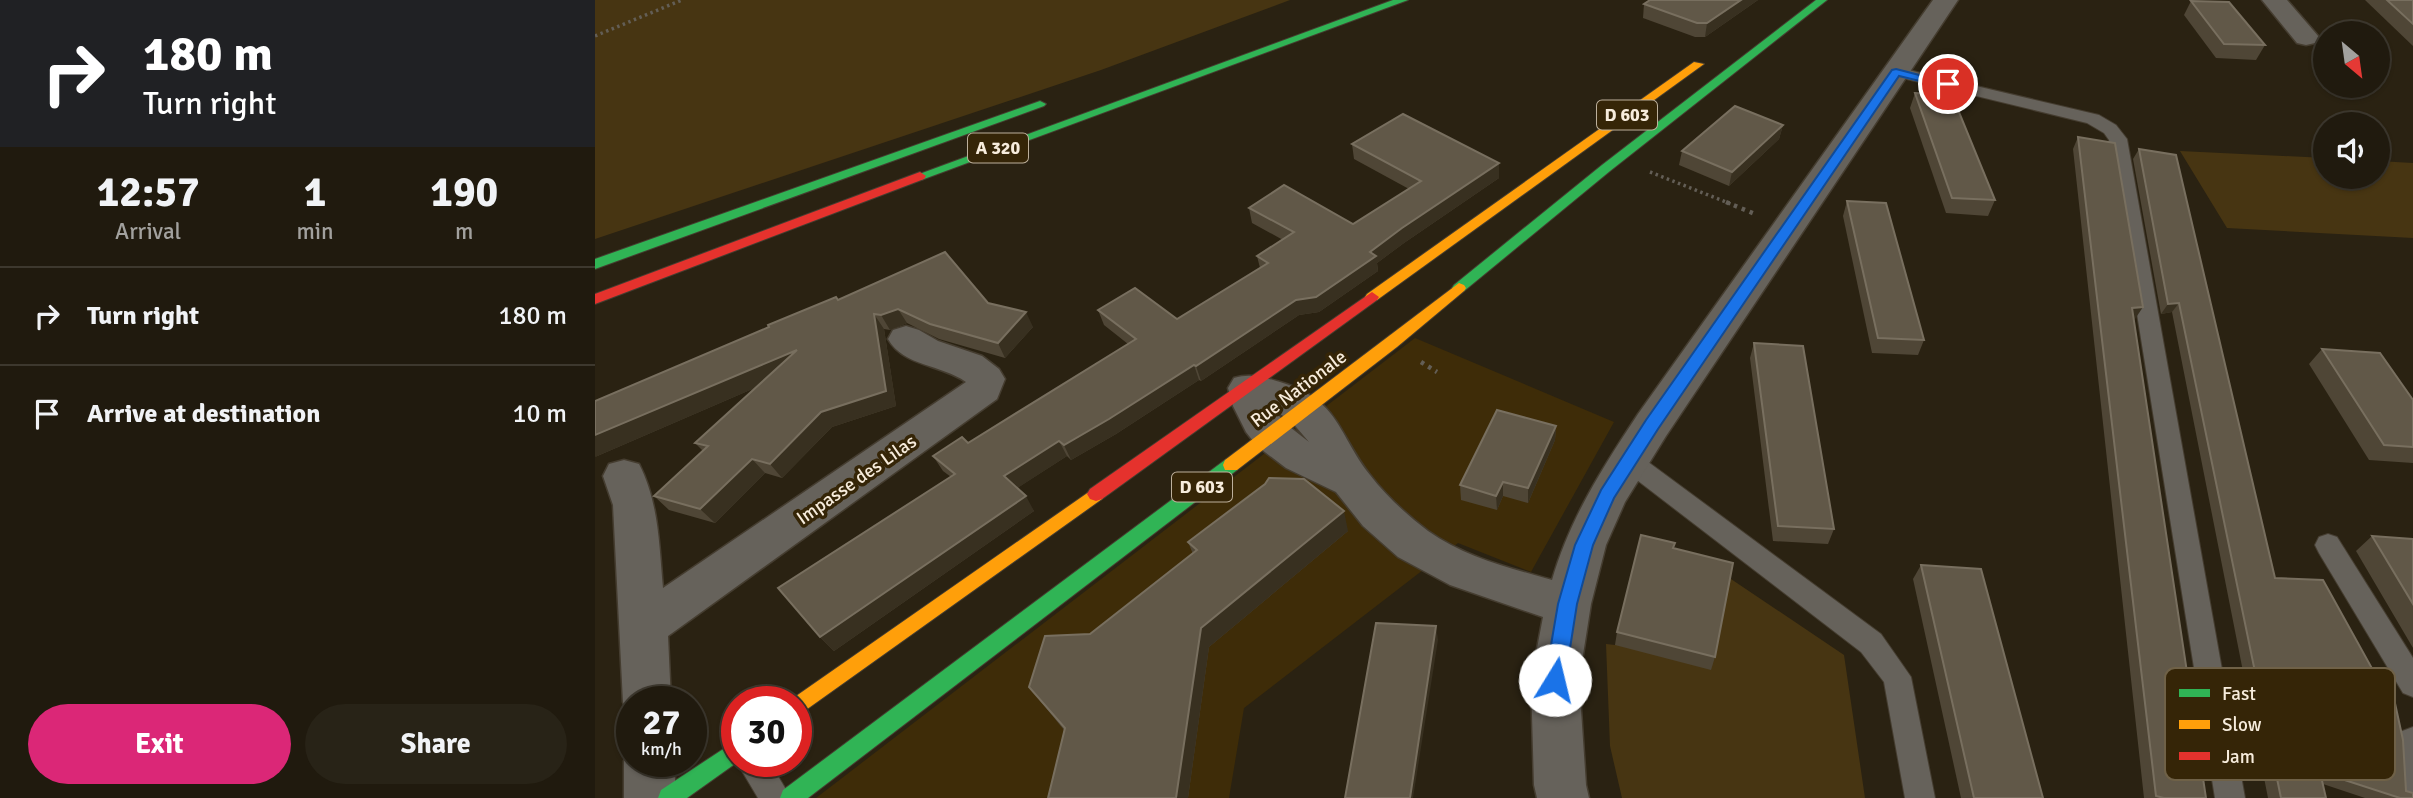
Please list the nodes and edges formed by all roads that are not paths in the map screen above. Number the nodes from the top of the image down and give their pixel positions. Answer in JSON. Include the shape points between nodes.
{"nodes":[{"id":1,"x":1403,"y":0,"type":"edge"},
{"id":2,"x":1822,"y":0,"type":"edge"},
{"id":3,"x":1946,"y":0,"type":"edge"},
{"id":4,"x":2274,"y":0,"type":"edge"},
{"id":5,"x":2306,"y":37,"type":"dead end"},
{"id":6,"x":1711,"y":54,"type":"dead end"},
{"id":7,"x":1896,"y":72,"type":"junction"},
{"id":8,"x":1053,"y":99,"type":"dead end"},
{"id":9,"x":595,"y":264,"type":"edge"},
{"id":10,"x":595,"y":299,"type":"edge"},
{"id":11,"x":906,"y":339,"type":"dead end"},
{"id":12,"x":1247,"y":388,"type":"junction"},
{"id":13,"x":1305,"y":409,"type":"junction"},
{"id":14,"x":1271,"y":435,"type":"junction"},
{"id":15,"x":1628,"y":460,"type":"junction"},
{"id":16,"x":624,"y":475,"type":"dead end"},
{"id":17,"x":1350,"y":480,"type":"junction"},
{"id":18,"x":2327,"y":545,"type":"dead end"},
{"id":19,"x":1568,"y":604,"type":"junction"},
{"id":20,"x":644,"y":627,"type":"junction"},
{"id":21,"x":2208,"y":668,"type":"edge"},
{"id":22,"x":2413,"y":684,"type":"edge"},
{"id":23,"x":646,"y":686,"type":"edge"},
{"id":24,"x":812,"y":697,"type":"edge"},
{"id":25,"x":2413,"y":741,"type":"edge"},
{"id":26,"x":721,"y":761,"type":"edge"},
{"id":27,"x":649,"y":777,"type":"edge"},
{"id":28,"x":761,"y":777,"type":"edge"},
{"id":29,"x":2227,"y":780,"type":"edge"},
{"id":30,"x":650,"y":798,"type":"edge"},
{"id":31,"x":669,"y":798,"type":"edge"},
{"id":32,"x":775,"y":798,"type":"edge"},
{"id":33,"x":791,"y":798,"type":"edge"},
{"id":34,"x":1563,"y":798,"type":"edge"},
{"id":35,"x":1920,"y":798,"type":"edge"},
{"id":36,"x":2230,"y":798,"type":"edge"},
{"id":37,"x":2411,"y":798,"type":"edge"}],
"edges":[{"from":1,"to":10,"type":"main road","number":"A 320"},
{"from":2,"to":13,"type":"main road","name":"Rue Nationale","number":"D 603"},
{"from":3,"to":7,"type":"street"},
{"from":4,"to":5,"type":"street"},
{"from":6,"to":12,"type":"main road","name":"Rue Nationale","number":"D 603"},
{"from":7,"to":15,"type":"street"},
{"from":7,"to":21,"type":"lane","via":[[2093,119],[2118,139]]},
{"from":8,"to":9,"type":"main road","number":"A 320"},
{"from":11,"to":20,"type":"street","name":"Impasse des Lilas","via":[[915,347],[978,369],[986,379],[984,390]]},
{"from":12,"to":13,"type":"street","via":[[1272,392]]},
{"from":12,"to":14,"type":"street","via":[[1249,405]]},
{"from":12,"to":24,"type":"main road","name":"Rue Nationale","number":"D 603"},
{"from":13,"to":14,"type":"main road","name":"Rue Nationale","number":"D 603"},
{"from":13,"to":17,"type":"street","via":[[1329,440]]},
{"from":14,"to":17,"type":"street"},
{"from":14,"to":33,"type":"main road","name":"Rue Nationale","number":"D 603"},
{"from":15,"to":19,"type":"street","via":[[1584,545]]},
{"from":15,"to":35,"type":"lane","via":[[1871,643],[1897,677]]},
{"from":16,"to":20,"type":"street","via":[[634,505]]},
{"from":17,"to":19,"type":"street","via":[[1414,545],[1443,561]]},
{"from":18,"to":22,"type":"lane"},
{"from":19,"to":34,"type":"street","via":[[1555,680]]},
{"from":20,"to":23,"type":"street"},
{"from":25,"to":37,"type":"lane","via":[[2408,743]]},
{"from":26,"to":31,"type":"main road"},
{"from":27,"to":30,"type":"street"},
{"from":28,"to":32,"type":"lane"},
{"from":29,"to":36,"type":"lane"}]}
